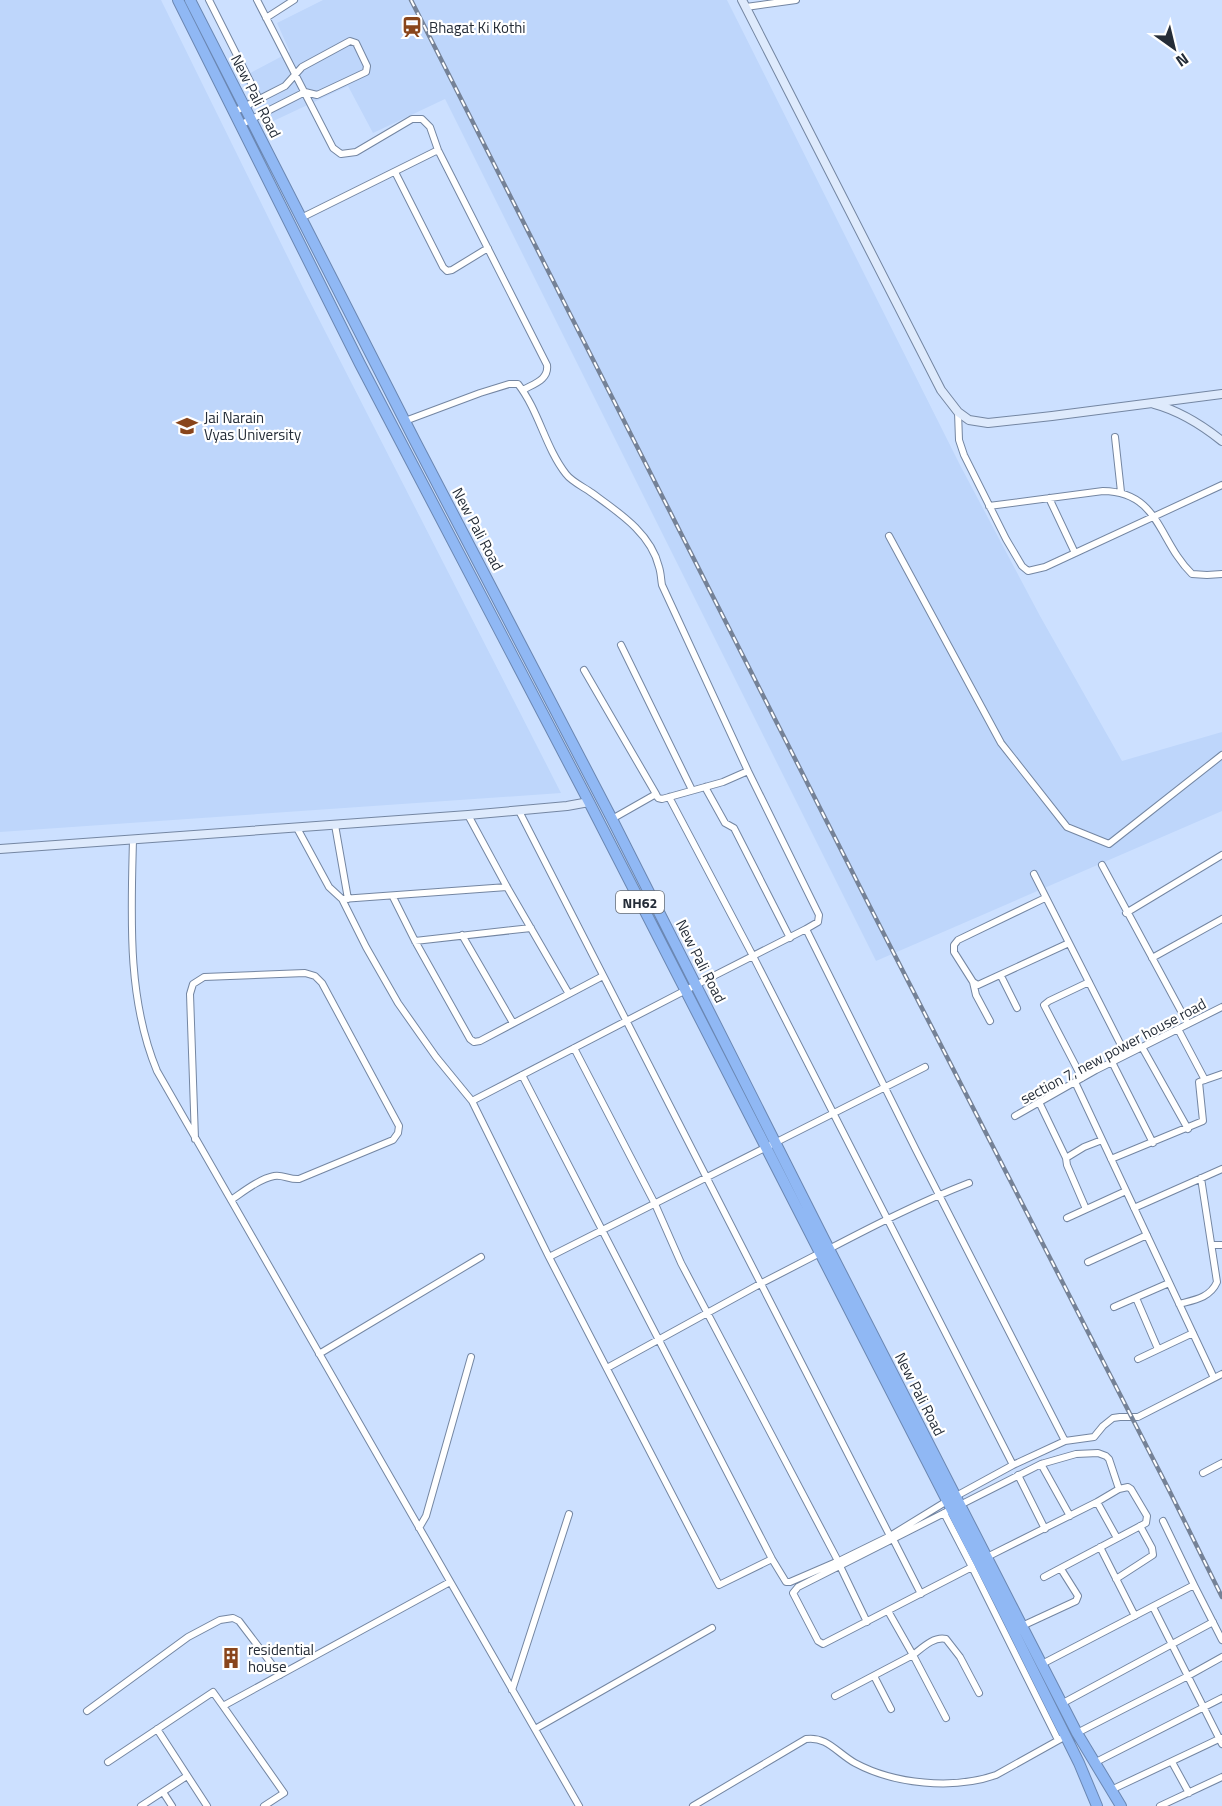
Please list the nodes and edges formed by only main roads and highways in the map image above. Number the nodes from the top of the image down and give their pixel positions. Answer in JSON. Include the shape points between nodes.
{"nodes":[{"id":1,"x":178,"y":0,"type":"edge"},
{"id":2,"x":190,"y":0,"type":"edge"},
{"id":3,"x":239,"y":109,"type":"junction"},
{"id":4,"x":691,"y":988,"type":"junction"},
{"id":5,"x":952,"y":1505,"type":"junction"},
{"id":6,"x":1116,"y":1800,"type":"edge"},
{"id":7,"x":1097,"y":1806,"type":"edge"}],
"edges":[{"from":1,"to":3,"type":"highway","name":"New Pali Road","number":"NH62"},
{"from":2,"to":3,"type":"highway","name":"New Pali Road","number":"NH62"},
{"from":3,"to":4,"type":"highway","name":"New Pali Road","number":"NH62","via":[[251,119],[612,819]]},
{"from":3,"to":4,"type":"highway","name":"New Pali Road","number":"NH62","via":[[240,125],[360,364]]},
{"from":4,"to":5,"type":"highway","name":"New Pali Road","number":"NH62"},
{"from":5,"to":6,"type":"highway","name":"New Pali Road","number":"NH62","via":[[987,1557]]},
{"from":5,"to":7,"type":"highway","name":"New Pali Road","number":"NH62"}]}
